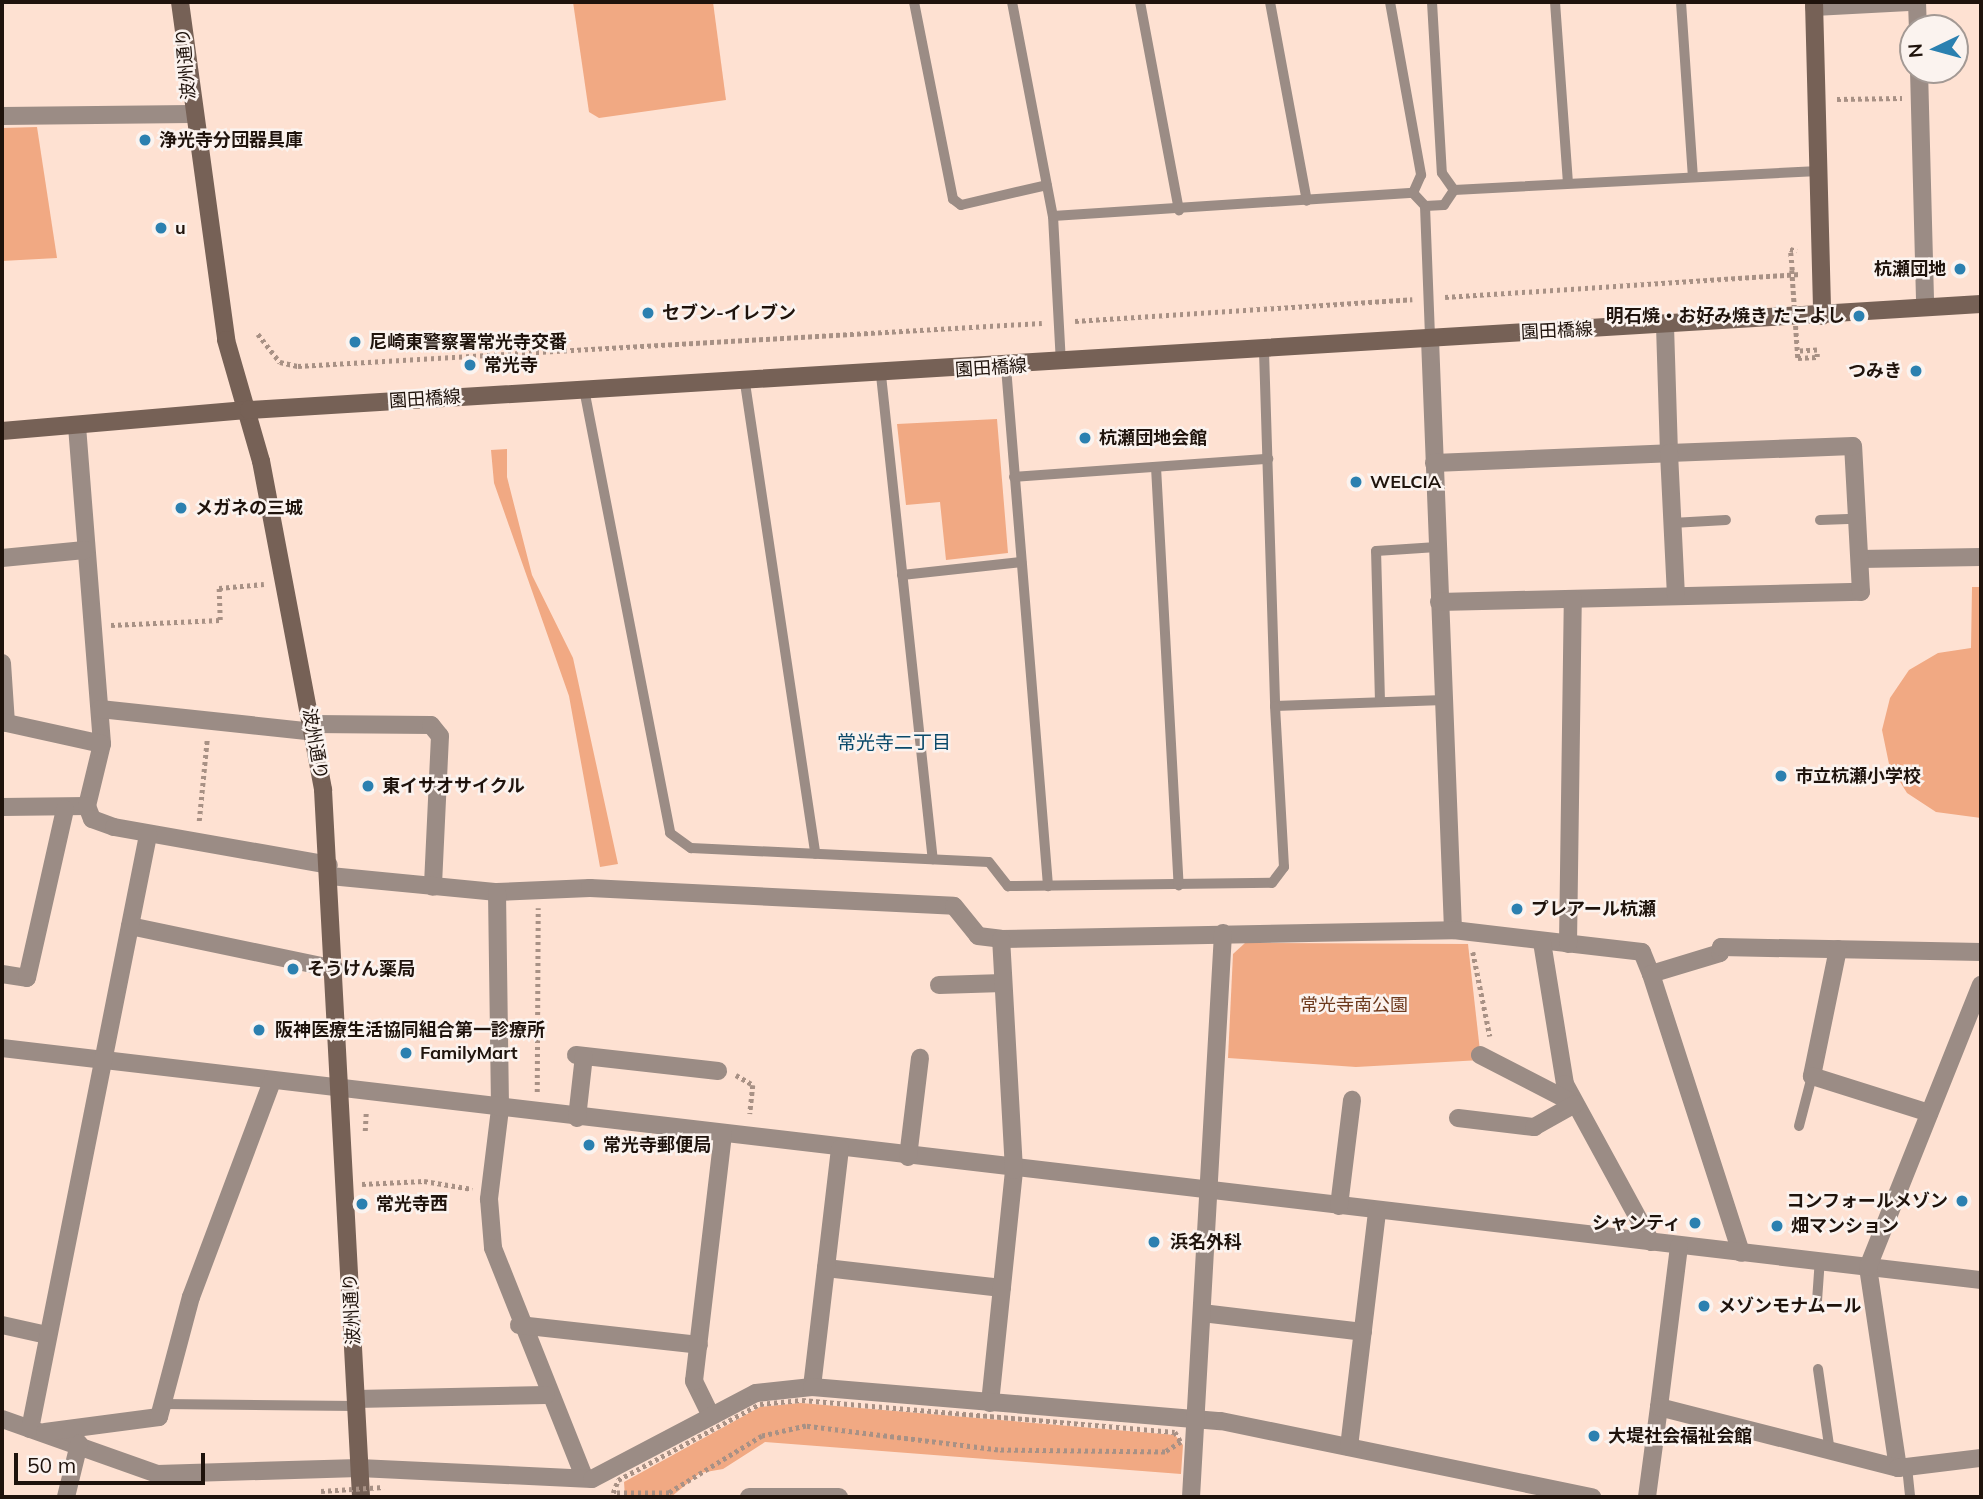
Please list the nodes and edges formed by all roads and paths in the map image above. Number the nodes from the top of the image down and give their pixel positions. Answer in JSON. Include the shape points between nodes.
{"nodes":[{"id":1,"x":180,"y":2,"type":"edge"},
{"id":2,"x":914,"y":2,"type":"edge"},
{"id":3,"x":1012,"y":2,"type":"edge"},
{"id":4,"x":1140,"y":2,"type":"edge"},
{"id":5,"x":1270,"y":2,"type":"edge"},
{"id":6,"x":1390,"y":2,"type":"edge"},
{"id":7,"x":1432,"y":2,"type":"edge"},
{"id":8,"x":1555,"y":2,"type":"edge"},
{"id":9,"x":1681,"y":2,"type":"edge"},
{"id":10,"x":1909,"y":2,"type":"edge"},
{"id":11,"x":1814,"y":5,"type":"edge"},
{"id":12,"x":1920,"y":84,"type":"edge"},
{"id":13,"x":1920,"y":98,"type":"junction"},
{"id":14,"x":1817,"y":99,"type":"junction"},
{"id":15,"x":191,"y":114,"type":"junction"},
{"id":16,"x":2,"y":116,"type":"edge"},
{"id":17,"x":1819,"y":171,"type":"junction"},
{"id":18,"x":1442,"y":173,"type":"junction"},
{"id":19,"x":1421,"y":175,"type":"junction"},
{"id":20,"x":1693,"y":177,"type":"junction"},
{"id":21,"x":1568,"y":183,"type":"junction"},
{"id":22,"x":1047,"y":185,"type":"junction"},
{"id":23,"x":1454,"y":190,"type":"junction"},
{"id":24,"x":1413,"y":193,"type":"junction"},
{"id":25,"x":1307,"y":201,"type":"junction"},
{"id":26,"x":1425,"y":206,"type":"junction"},
{"id":27,"x":1179,"y":210,"type":"junction"},
{"id":28,"x":1053,"y":216,"type":"junction"},
{"id":29,"x":1431,"y":298,"type":"junction"},
{"id":30,"x":1981,"y":304,"type":"edge"},
{"id":31,"x":1925,"y":307,"type":"junction"},
{"id":32,"x":1822,"y":316,"type":"junction"},
{"id":33,"x":1059,"y":322,"type":"junction"},
{"id":34,"x":1665,"y":325,"type":"junction"},
{"id":35,"x":258,"y":334,"type":"dead end"},
{"id":36,"x":1430,"y":339,"type":"junction"},
{"id":37,"x":1264,"y":351,"type":"junction"},
{"id":38,"x":1800,"y":351,"type":"dead end"},
{"id":39,"x":1061,"y":363,"type":"junction"},
{"id":40,"x":1006,"y":367,"type":"junction"},
{"id":41,"x":881,"y":375,"type":"junction"},
{"id":42,"x":745,"y":383,"type":"junction"},
{"id":43,"x":584,"y":389,"type":"junction"},
{"id":44,"x":249,"y":410,"type":"junction"},
{"id":45,"x":77,"y":426,"type":"junction"},
{"id":46,"x":2,"y":431,"type":"edge"},
{"id":47,"x":1669,"y":453,"type":"junction"},
{"id":48,"x":1268,"y":459,"type":"junction"},
{"id":49,"x":1434,"y":463,"type":"junction"},
{"id":50,"x":1156,"y":467,"type":"junction"},
{"id":51,"x":1014,"y":477,"type":"junction"},
{"id":52,"x":1855,"y":519,"type":"junction"},
{"id":53,"x":1726,"y":520,"type":"dead end"},
{"id":54,"x":1819,"y":520,"type":"dead end"},
{"id":55,"x":1672,"y":523,"type":"junction"},
{"id":56,"x":1437,"y":547,"type":"junction"},
{"id":57,"x":85,"y":550,"type":"junction"},
{"id":58,"x":1981,"y":557,"type":"edge"},
{"id":59,"x":2,"y":558,"type":"edge"},
{"id":60,"x":1860,"y":559,"type":"junction"},
{"id":61,"x":1021,"y":562,"type":"junction"},
{"id":62,"x":902,"y":575,"type":"junction"},
{"id":63,"x":284,"y":582,"type":"junction"},
{"id":64,"x":1676,"y":595,"type":"junction"},
{"id":65,"x":1573,"y":599,"type":"junction"},
{"id":66,"x":1439,"y":602,"type":"junction"},
{"id":67,"x":92,"y":626,"type":"junction"},
{"id":68,"x":2,"y":663,"type":"edge"},
{"id":69,"x":1444,"y":700,"type":"junction"},
{"id":70,"x":1380,"y":702,"type":"junction"},
{"id":71,"x":1275,"y":706,"type":"junction"},
{"id":72,"x":100,"y":709,"type":"junction"},
{"id":73,"x":209,"y":721,"type":"junction"},
{"id":74,"x":4,"y":722,"type":"edge"},
{"id":75,"x":313,"y":728,"type":"junction"},
{"id":76,"x":102,"y":744,"type":"junction"},
{"id":77,"x":87,"y":806,"type":"junction"},
{"id":78,"x":2,"y":807,"type":"edge"},
{"id":79,"x":65,"y":809,"type":"junction"},
{"id":80,"x":198,"y":825,"type":"dead end"},
{"id":81,"x":148,"y":835,"type":"junction"},
{"id":82,"x":815,"y":854,"type":"junction"},
{"id":83,"x":933,"y":859,"type":"junction"},
{"id":84,"x":329,"y":871,"type":"junction"},
{"id":85,"x":1179,"y":884,"type":"junction"},
{"id":86,"x":1048,"y":886,"type":"junction"},
{"id":87,"x":433,"y":887,"type":"junction"},
{"id":88,"x":538,"y":890,"type":"junction"},
{"id":89,"x":497,"y":892,"type":"junction"},
{"id":90,"x":130,"y":926,"type":"junction"},
{"id":91,"x":1462,"y":932,"type":"junction"},
{"id":92,"x":1223,"y":933,"type":"junction"},
{"id":93,"x":1001,"y":939,"type":"junction"},
{"id":94,"x":1542,"y":942,"type":"junction"},
{"id":95,"x":1568,"y":944,"type":"junction"},
{"id":96,"x":1838,"y":949,"type":"junction"},
{"id":97,"x":1981,"y":952,"type":"edge"},
{"id":98,"x":335,"y":969,"type":"junction"},
{"id":99,"x":2,"y":974,"type":"edge"},
{"id":100,"x":1651,"y":974,"type":"junction"},
{"id":101,"x":1003,"y":984,"type":"junction"},
{"id":102,"x":939,"y":985,"type":"dead end"},
{"id":103,"x":1981,"y":985,"type":"edge"},
{"id":104,"x":2,"y":1048,"type":"edge"},
{"id":105,"x":920,"y":1058,"type":"dead end"},
{"id":106,"x":1489,"y":1058,"type":"joint"},
{"id":107,"x":106,"y":1061,"type":"junction"},
{"id":108,"x":718,"y":1071,"type":"joint"},
{"id":109,"x":1812,"y":1076,"type":"junction"},
{"id":110,"x":272,"y":1082,"type":"junction"},
{"id":111,"x":341,"y":1090,"type":"junction"},
{"id":112,"x":1352,"y":1100,"type":"dead end"},
{"id":113,"x":1575,"y":1104,"type":"junction"},
{"id":114,"x":500,"y":1109,"type":"junction"},
{"id":115,"x":366,"y":1110,"type":"dead end"},
{"id":116,"x":537,"y":1113,"type":"junction"},
{"id":117,"x":1930,"y":1113,"type":"junction"},
{"id":118,"x":577,"y":1118,"type":"junction"},
{"id":119,"x":1458,"y":1118,"type":"dead end"},
{"id":120,"x":365,"y":1121,"type":"dead end"},
{"id":121,"x":1799,"y":1126,"type":"dead end"},
{"id":122,"x":723,"y":1135,"type":"junction"},
{"id":123,"x":748,"y":1138,"type":"junction"},
{"id":124,"x":840,"y":1149,"type":"junction"},
{"id":125,"x":908,"y":1157,"type":"junction"},
{"id":126,"x":1014,"y":1170,"type":"junction"},
{"id":127,"x":346,"y":1185,"type":"junction"},
{"id":128,"x":1209,"y":1190,"type":"junction"},
{"id":129,"x":490,"y":1192,"type":"junction"},
{"id":130,"x":1339,"y":1206,"type":"junction"},
{"id":131,"x":1377,"y":1212,"type":"junction"},
{"id":132,"x":1651,"y":1242,"type":"junction"},
{"id":133,"x":1679,"y":1246,"type":"junction"},
{"id":134,"x":1741,"y":1253,"type":"junction"},
{"id":135,"x":1820,"y":1262,"type":"junction"},
{"id":136,"x":1868,"y":1267,"type":"junction"},
{"id":137,"x":826,"y":1268,"type":"junction"},
{"id":138,"x":1981,"y":1280,"type":"edge"},
{"id":139,"x":1002,"y":1288,"type":"junction"},
{"id":140,"x":1817,"y":1301,"type":"dead end"},
{"id":141,"x":1202,"y":1313,"type":"junction"},
{"id":142,"x":2,"y":1325,"type":"edge"},
{"id":143,"x":519,"y":1325,"type":"junction"},
{"id":144,"x":1363,"y":1332,"type":"junction"},
{"id":145,"x":47,"y":1335,"type":"junction"},
{"id":146,"x":699,"y":1345,"type":"junction"},
{"id":147,"x":1818,"y":1369,"type":"dead end"},
{"id":148,"x":811,"y":1387,"type":"junction"},
{"id":149,"x":546,"y":1395,"type":"junction"},
{"id":150,"x":356,"y":1403,"type":"junction"},
{"id":151,"x":990,"y":1403,"type":"junction"},
{"id":152,"x":162,"y":1404,"type":"junction"},
{"id":153,"x":1660,"y":1407,"type":"junction"},
{"id":154,"x":711,"y":1416,"type":"junction"},
{"id":155,"x":1196,"y":1418,"type":"junction"},
{"id":156,"x":2,"y":1419,"type":"edge"},
{"id":157,"x":36,"y":1430,"type":"junction"},
{"id":158,"x":1181,"y":1442,"type":"joint"},
{"id":159,"x":79,"y":1444,"type":"junction"},
{"id":160,"x":1349,"y":1447,"type":"junction"},
{"id":161,"x":1830,"y":1452,"type":"junction"},
{"id":162,"x":1981,"y":1458,"type":"edge"},
{"id":163,"x":1902,"y":1467,"type":"junction"},
{"id":164,"x":359,"y":1468,"type":"junction"},
{"id":165,"x":589,"y":1484,"type":"edge"},
{"id":166,"x":384,"y":1487,"type":"dead end"},
{"id":167,"x":321,"y":1491,"type":"dead end"},
{"id":168,"x":1570,"y":1495,"type":"edge"},
{"id":169,"x":66,"y":1497,"type":"edge"},
{"id":170,"x":361,"y":1497,"type":"edge"},
{"id":171,"x":749,"y":1497,"type":"edge"},
{"id":172,"x":839,"y":1497,"type":"edge"},
{"id":173,"x":1191,"y":1497,"type":"edge"},
{"id":174,"x":1592,"y":1497,"type":"edge"},
{"id":175,"x":1647,"y":1497,"type":"edge"},
{"id":176,"x":1910,"y":1497,"type":"edge"}],
"edges":[{"from":1,"to":15,"type":"street","name":"波州通り"},
{"from":2,"to":22,"type":"lane","via":[[953,199],[961,205]]},
{"from":3,"to":22,"type":"lane"},
{"from":4,"to":27,"type":"lane"},
{"from":5,"to":25,"type":"lane"},
{"from":6,"to":19,"type":"lane"},
{"from":7,"to":18,"type":"lane"},
{"from":8,"to":21,"type":"lane"},
{"from":9,"to":20,"type":"lane"},
{"from":10,"to":11,"type":"street"},
{"from":11,"to":14,"type":"street"},
{"from":12,"to":13,"type":"street"},
{"from":13,"to":14,"type":"path"},
{"from":13,"to":31,"type":"street"},
{"from":14,"to":17,"type":"street"},
{"from":15,"to":16,"type":"street"},
{"from":15,"to":44,"type":"street","name":"波州通り","via":[[226,340]]},
{"from":17,"to":20,"type":"lane"},
{"from":17,"to":32,"type":"street"},
{"from":18,"to":19,"type":"lane"},
{"from":18,"to":23,"type":"lane"},
{"from":19,"to":24,"type":"lane"},
{"from":20,"to":21,"type":"lane"},
{"from":21,"to":23,"type":"lane"},
{"from":22,"to":28,"type":"lane"},
{"from":23,"to":26,"type":"lane","via":[[1444,205]]},
{"from":24,"to":25,"type":"lane"},
{"from":24,"to":26,"type":"lane"},
{"from":25,"to":27,"type":"lane"},
{"from":26,"to":29,"type":"lane"},
{"from":27,"to":28,"type":"lane"},
{"from":28,"to":33,"type":"lane"},
{"from":29,"to":33,"type":"path"},
{"from":29,"to":36,"type":"lane"},
{"from":29,"to":38,"type":"path","bridge":true,"via":[[1802,272],[1797,248],[1790,249],[1792,270],[1798,358],[1817,357],[1816,350]]},
{"from":30,"to":31,"type":"street","name":"園田橋線"},
{"from":31,"to":32,"type":"street","name":"園田橋線"},
{"from":32,"to":34,"type":"street","name":"園田橋線"},
{"from":33,"to":35,"type":"path","via":[[298,366],[280,362]]},
{"from":33,"to":39,"type":"lane"},
{"from":34,"to":36,"type":"street","name":"園田橋線"},
{"from":34,"to":47,"type":"street"},
{"from":36,"to":37,"type":"street","name":"園田橋線"},
{"from":36,"to":49,"type":"street"},
{"from":37,"to":39,"type":"street","name":"園田橋線"},
{"from":37,"to":48,"type":"lane"},
{"from":39,"to":40,"type":"street","name":"園田橋線"},
{"from":40,"to":41,"type":"street","name":"園田橋線"},
{"from":40,"to":51,"type":"lane"},
{"from":41,"to":42,"type":"street","name":"園田橋線"},
{"from":41,"to":62,"type":"lane"},
{"from":42,"to":43,"type":"street","name":"園田橋線"},
{"from":42,"to":82,"type":"lane"},
{"from":43,"to":44,"type":"street","name":"園田橋線"},
{"from":43,"to":82,"type":"lane","via":[[670,833],[691,848]]},
{"from":44,"to":45,"type":"street","name":"園田橋線"},
{"from":44,"to":63,"type":"street","name":"波州通り"},
{"from":45,"to":46,"type":"street","name":"園田橋線"},
{"from":45,"to":57,"type":"street"},
{"from":47,"to":49,"type":"street"},
{"from":47,"to":52,"type":"street","via":[[1853,446]]},
{"from":47,"to":55,"type":"street"},
{"from":48,"to":50,"type":"lane"},
{"from":48,"to":71,"type":"lane"},
{"from":49,"to":56,"type":"street"},
{"from":50,"to":51,"type":"lane"},
{"from":50,"to":85,"type":"lane"},
{"from":51,"to":61,"type":"lane"},
{"from":52,"to":54,"type":"lane"},
{"from":52,"to":60,"type":"street"},
{"from":53,"to":55,"type":"lane"},
{"from":55,"to":64,"type":"street"},
{"from":56,"to":66,"type":"street"},
{"from":56,"to":70,"type":"lane","via":[[1376,551]]},
{"from":57,"to":59,"type":"street"},
{"from":57,"to":67,"type":"street"},
{"from":58,"to":60,"type":"street"},
{"from":60,"to":64,"type":"street","via":[[1861,592]]},
{"from":61,"to":62,"type":"lane"},
{"from":61,"to":86,"type":"lane"},
{"from":62,"to":83,"type":"lane"},
{"from":63,"to":67,"type":"path","via":[[219,588],[220,620]]},
{"from":63,"to":75,"type":"street","name":"波州通り"},
{"from":64,"to":65,"type":"street"},
{"from":65,"to":66,"type":"street"},
{"from":65,"to":95,"type":"street"},
{"from":66,"to":69,"type":"street"},
{"from":67,"to":72,"type":"street"},
{"from":68,"to":74,"type":"street"},
{"from":69,"to":70,"type":"lane"},
{"from":69,"to":91,"type":"street"},
{"from":70,"to":71,"type":"lane"},
{"from":71,"to":85,"type":"lane","via":[[1284,867],[1272,883]]},
{"from":72,"to":73,"type":"street"},
{"from":72,"to":76,"type":"street"},
{"from":73,"to":75,"type":"street"},
{"from":73,"to":80,"type":"path"},
{"from":74,"to":76,"type":"street"},
{"from":75,"to":84,"type":"street","name":"波州通り"},
{"from":75,"to":87,"type":"street","via":[[431,725],[440,736]]},
{"from":76,"to":77,"type":"street"},
{"from":77,"to":79,"type":"street"},
{"from":77,"to":81,"type":"street","via":[[92,819]]},
{"from":78,"to":79,"type":"street"},
{"from":79,"to":99,"type":"street","via":[[27,978]]},
{"from":81,"to":84,"type":"street"},
{"from":81,"to":90,"type":"street"},
{"from":82,"to":83,"type":"lane"},
{"from":83,"to":86,"type":"lane","via":[[989,862],[1008,886]]},
{"from":84,"to":87,"type":"street"},
{"from":84,"to":98,"type":"street","name":"波州通り"},
{"from":85,"to":86,"type":"lane"},
{"from":87,"to":89,"type":"street"},
{"from":88,"to":89,"type":"street"},
{"from":88,"to":93,"type":"street","via":[[954,906],[978,936]]},
{"from":88,"to":116,"type":"path"},
{"from":89,"to":114,"type":"street"},
{"from":90,"to":98,"type":"street"},
{"from":90,"to":107,"type":"street"},
{"from":91,"to":92,"type":"street"},
{"from":91,"to":94,"type":"street"},
{"from":91,"to":106,"type":"path"},
{"from":92,"to":93,"type":"street"},
{"from":92,"to":128,"type":"street"},
{"from":93,"to":101,"type":"street"},
{"from":94,"to":95,"type":"street"},
{"from":94,"to":113,"type":"street","via":[[1565,1084]]},
{"from":95,"to":100,"type":"street","via":[[1642,952]]},
{"from":96,"to":97,"type":"street"},
{"from":96,"to":100,"type":"street","via":[[1721,947],[1720,953]]},
{"from":96,"to":109,"type":"street"},
{"from":98,"to":111,"type":"street","name":"波州通り"},
{"from":100,"to":134,"type":"street"},
{"from":101,"to":102,"type":"street"},
{"from":101,"to":126,"type":"street"},
{"from":103,"to":117,"type":"street"},
{"from":104,"to":107,"type":"street"},
{"from":105,"to":125,"type":"street"},
{"from":106,"to":113,"type":"street","via":[[1551,1097]]},
{"from":107,"to":110,"type":"street"},
{"from":107,"to":145,"type":"street"},
{"from":108,"to":118,"type":"street","via":[[580,1056]]},
{"from":108,"to":123,"type":"path","via":[[753,1085]]},
{"from":109,"to":117,"type":"street"},
{"from":109,"to":121,"type":"lane"},
{"from":110,"to":111,"type":"street"},
{"from":110,"to":152,"type":"street","via":[[191,1297]]},
{"from":111,"to":114,"type":"street"},
{"from":111,"to":127,"type":"street","name":"波州通り"},
{"from":112,"to":130,"type":"street"},
{"from":113,"to":119,"type":"street","via":[[1534,1127]]},
{"from":113,"to":132,"type":"street"},
{"from":114,"to":116,"type":"street"},
{"from":114,"to":129,"type":"street"},
{"from":115,"to":120,"type":"path"},
{"from":116,"to":118,"type":"street"},
{"from":117,"to":136,"type":"street"},
{"from":118,"to":122,"type":"street"},
{"from":122,"to":123,"type":"street"},
{"from":122,"to":146,"type":"street"},
{"from":123,"to":124,"type":"street"},
{"from":124,"to":125,"type":"street"},
{"from":124,"to":137,"type":"street"},
{"from":125,"to":126,"type":"street"},
{"from":126,"to":128,"type":"street"},
{"from":126,"to":139,"type":"street"},
{"from":127,"to":129,"type":"path","via":[[424,1181]]},
{"from":127,"to":150,"type":"street","name":"波州通り"},
{"from":128,"to":130,"type":"street"},
{"from":128,"to":141,"type":"street"},
{"from":129,"to":143,"type":"street","via":[[493,1248]]},
{"from":130,"to":131,"type":"street"},
{"from":131,"to":132,"type":"street"},
{"from":131,"to":144,"type":"street"},
{"from":132,"to":133,"type":"street"},
{"from":133,"to":134,"type":"street"},
{"from":133,"to":153,"type":"street"},
{"from":134,"to":135,"type":"street"},
{"from":135,"to":136,"type":"street"},
{"from":135,"to":140,"type":"lane"},
{"from":136,"to":138,"type":"street"},
{"from":136,"to":163,"type":"street"},
{"from":137,"to":139,"type":"street"},
{"from":137,"to":148,"type":"street"},
{"from":139,"to":151,"type":"street"},
{"from":141,"to":144,"type":"street"},
{"from":141,"to":155,"type":"street"},
{"from":142,"to":145,"type":"street"},
{"from":143,"to":146,"type":"street"},
{"from":143,"to":149,"type":"street"},
{"from":144,"to":160,"type":"street"},
{"from":145,"to":157,"type":"street"},
{"from":146,"to":154,"type":"street","via":[[694,1381]]},
{"from":147,"to":161,"type":"lane"},
{"from":148,"to":151,"type":"street"},
{"from":148,"to":154,"type":"street","via":[[756,1393]]},
{"from":149,"to":150,"type":"street"},
{"from":149,"to":165,"type":"street"},
{"from":150,"to":152,"type":"lane"},
{"from":150,"to":164,"type":"street","name":"波州通り"},
{"from":151,"to":155,"type":"street"},
{"from":152,"to":157,"type":"street","via":[[159,1417]]},
{"from":153,"to":161,"type":"street"},
{"from":153,"to":175,"type":"street"},
{"from":154,"to":165,"type":"street"},
{"from":155,"to":160,"type":"street"},
{"from":155,"to":173,"type":"street"},
{"from":156,"to":157,"type":"street"},
{"from":157,"to":159,"type":"street"},
{"from":158,"to":158,"type":"path","via":[[1165,1452],[998,1450],[806,1426],[762,1436],[669,1493],[613,1493],[618,1480],[760,1404],[778,1402],[1175,1432]]},
{"from":159,"to":164,"type":"street","via":[[157,1474]]},
{"from":159,"to":169,"type":"street"},
{"from":160,"to":168,"type":"street"},
{"from":161,"to":163,"type":"street"},
{"from":162,"to":163,"type":"street"},
{"from":163,"to":176,"type":"lane"},
{"from":164,"to":165,"type":"street"},
{"from":164,"to":170,"type":"street","name":"波州通り"},
{"from":166,"to":167,"type":"path","bridge":true},
{"from":168,"to":174,"type":"street"},
{"from":171,"to":172,"type":"street","via":[[768,1492]]}]}
